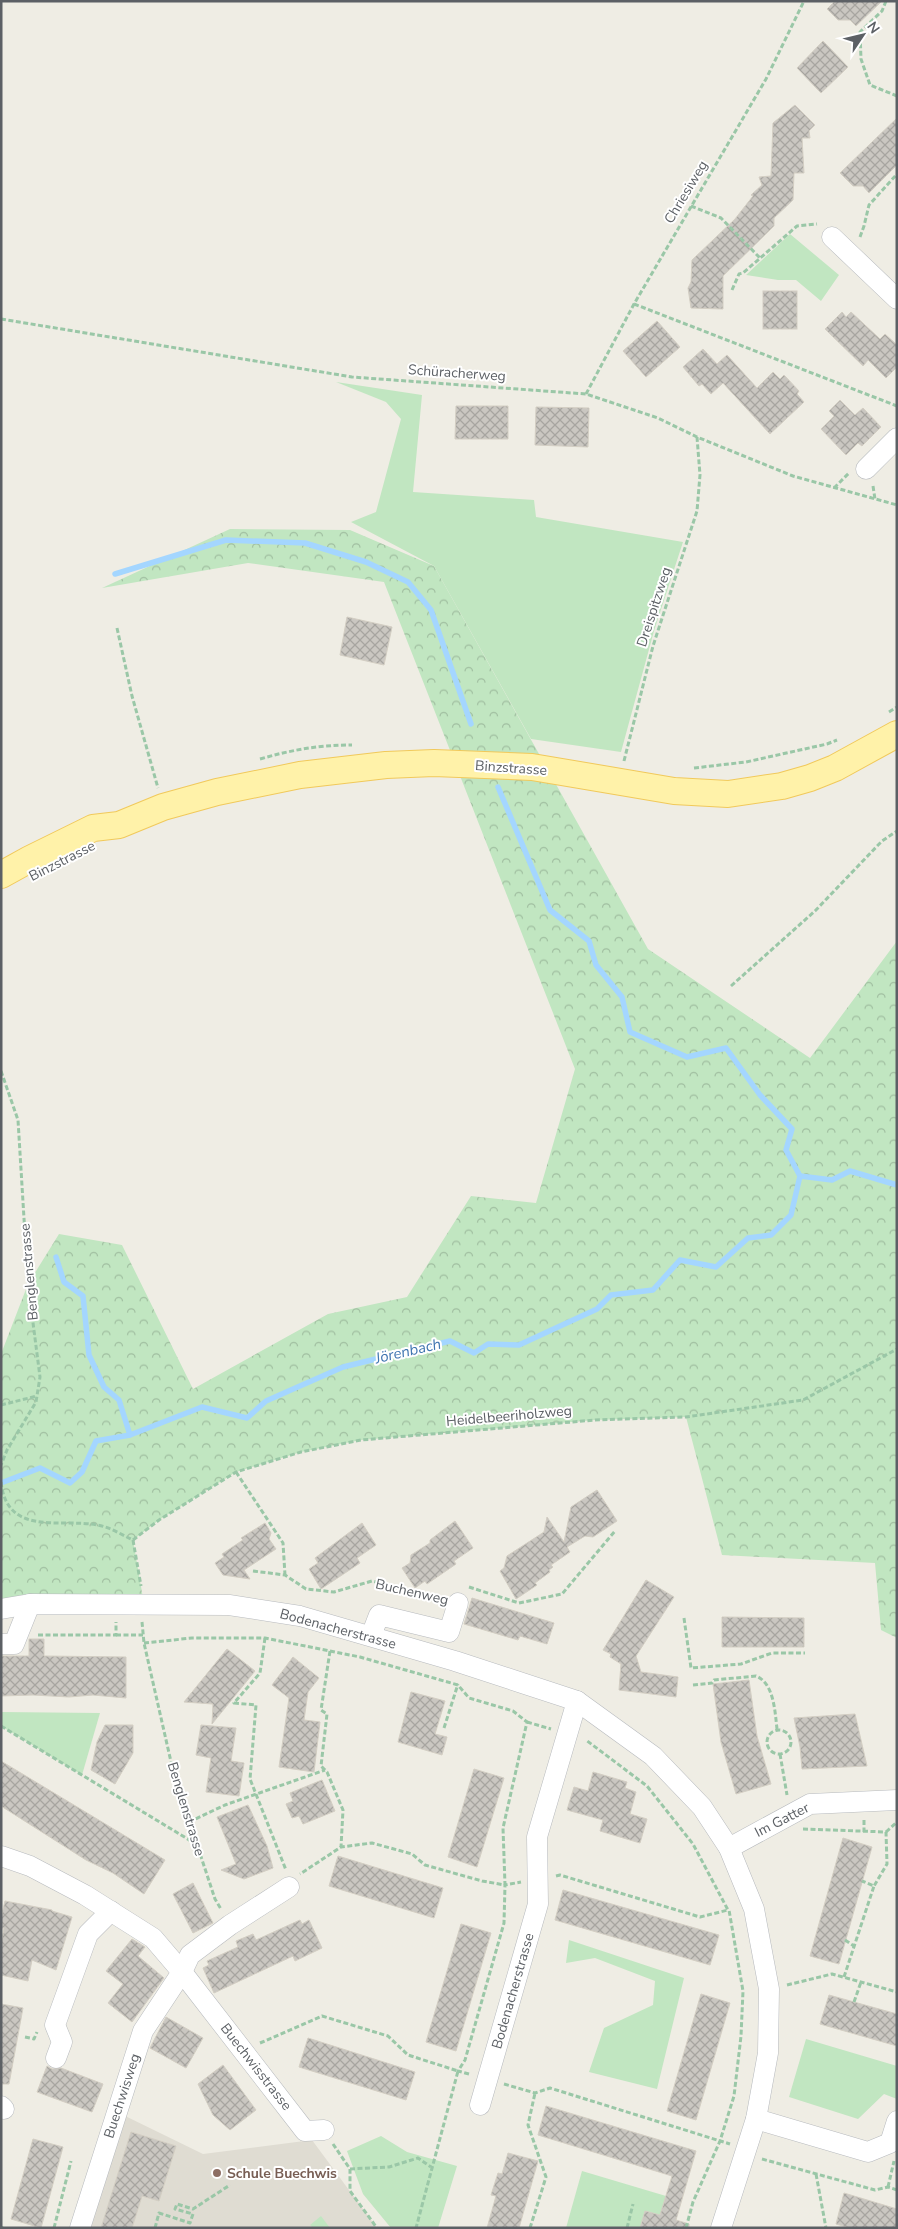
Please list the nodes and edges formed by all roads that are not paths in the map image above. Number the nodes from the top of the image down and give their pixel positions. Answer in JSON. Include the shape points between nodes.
{"nodes":[{"id":1,"x":824,"y":231,"type":"road end"},
{"id":2,"x":897,"y":300,"type":"edge"},
{"id":3,"x":897,"y":438,"type":"edge"},
{"id":4,"x":857,"y":471,"type":"road end"},
{"id":5,"x":897,"y":734,"type":"edge"},
{"id":6,"x":119,"y":825,"type":"junction"},
{"id":7,"x":1,"y":875,"type":"edge"},
{"id":8,"x":1,"y":892,"type":"edge"},
{"id":9,"x":458,"y":1603,"type":"road end"},
{"id":10,"x":30,"y":1604,"type":"junction"},
{"id":11,"x":1,"y":1609,"type":"edge"},
{"id":12,"x":371,"y":1636,"type":"junction"},
{"id":13,"x":9,"y":1639,"type":"edge"},
{"id":14,"x":577,"y":1701,"type":"junction"},
{"id":15,"x":897,"y":1800,"type":"edge"},
{"id":16,"x":729,"y":1848,"type":"junction"},
{"id":17,"x":1,"y":1856,"type":"edge"},
{"id":18,"x":290,"y":1886,"type":"road end"},
{"id":19,"x":111,"y":1911,"type":"junction"},
{"id":20,"x":182,"y":1972,"type":"junction"},
{"id":21,"x":56,"y":2058,"type":"dead end"},
{"id":22,"x":480,"y":2105,"type":"dead end"},
{"id":23,"x":756,"y":2119,"type":"junction"},
{"id":24,"x":897,"y":2120,"type":"edge"},
{"id":25,"x":324,"y":2130,"type":"road end"},
{"id":26,"x":80,"y":2228,"type":"edge"},
{"id":27,"x":721,"y":2228,"type":"edge"}],
"edges":[{"from":1,"to":2,"type":"street"},
{"from":3,"to":4,"type":"street"},
{"from":5,"to":6,"type":"main road","name":"Binzstrasse","via":[[821,774],[756,791],[701,794],[532,767],[434,763],[386,765],[292,776],[217,792],[163,807]]},
{"from":6,"to":7,"type":"main road","name":"Binzstrasse","via":[[93,828]]},
{"from":6,"to":8,"type":"main road","name":"Binzstrasse","via":[[101,841]]},
{"from":9,"to":12,"type":"street","name":"Buchenweg","via":[[449,1632],[379,1615]]},
{"from":10,"to":11,"type":"street","name":"Bodenacherstrasse"},
{"from":10,"to":12,"type":"street","name":"Bodenacherstrasse","via":[[229,1605],[300,1616]]},
{"from":10,"to":13,"type":"street"},
{"from":12,"to":14,"type":"street","name":"Bodenacherstrasse"},
{"from":14,"to":16,"type":"street","name":"Bodenacherstrasse","via":[[672,1773],[702,1807]]},
{"from":14,"to":22,"type":"street","name":"Bodenacherstrasse","via":[[537,1837],[538,1904]]},
{"from":15,"to":16,"type":"street","name":"Im Gatter","via":[[810,1804],[796,1822]]},
{"from":16,"to":23,"type":"street","name":"Bodenacherstrasse","via":[[754,1909],[769,1989],[768,2053]]},
{"from":17,"to":19,"type":"street","name":"Buechwisstrasse","via":[[30,1866]]},
{"from":18,"to":20,"type":"street","via":[[190,1955]]},
{"from":19,"to":20,"type":"street","name":"Buechwisstrasse","via":[[153,1938]]},
{"from":19,"to":21,"type":"street","via":[[88,1934],[55,2026],[62,2042]]},
{"from":20,"to":25,"type":"street","name":"Buechwisstrasse","via":[[305,2131]]},
{"from":20,"to":26,"type":"street","name":"Buechwisweg","via":[[143,2031]]},
{"from":23,"to":24,"type":"street","via":[[868,2152],[890,2143]]},
{"from":23,"to":27,"type":"street","name":"Bodenacherstrasse"}]}
